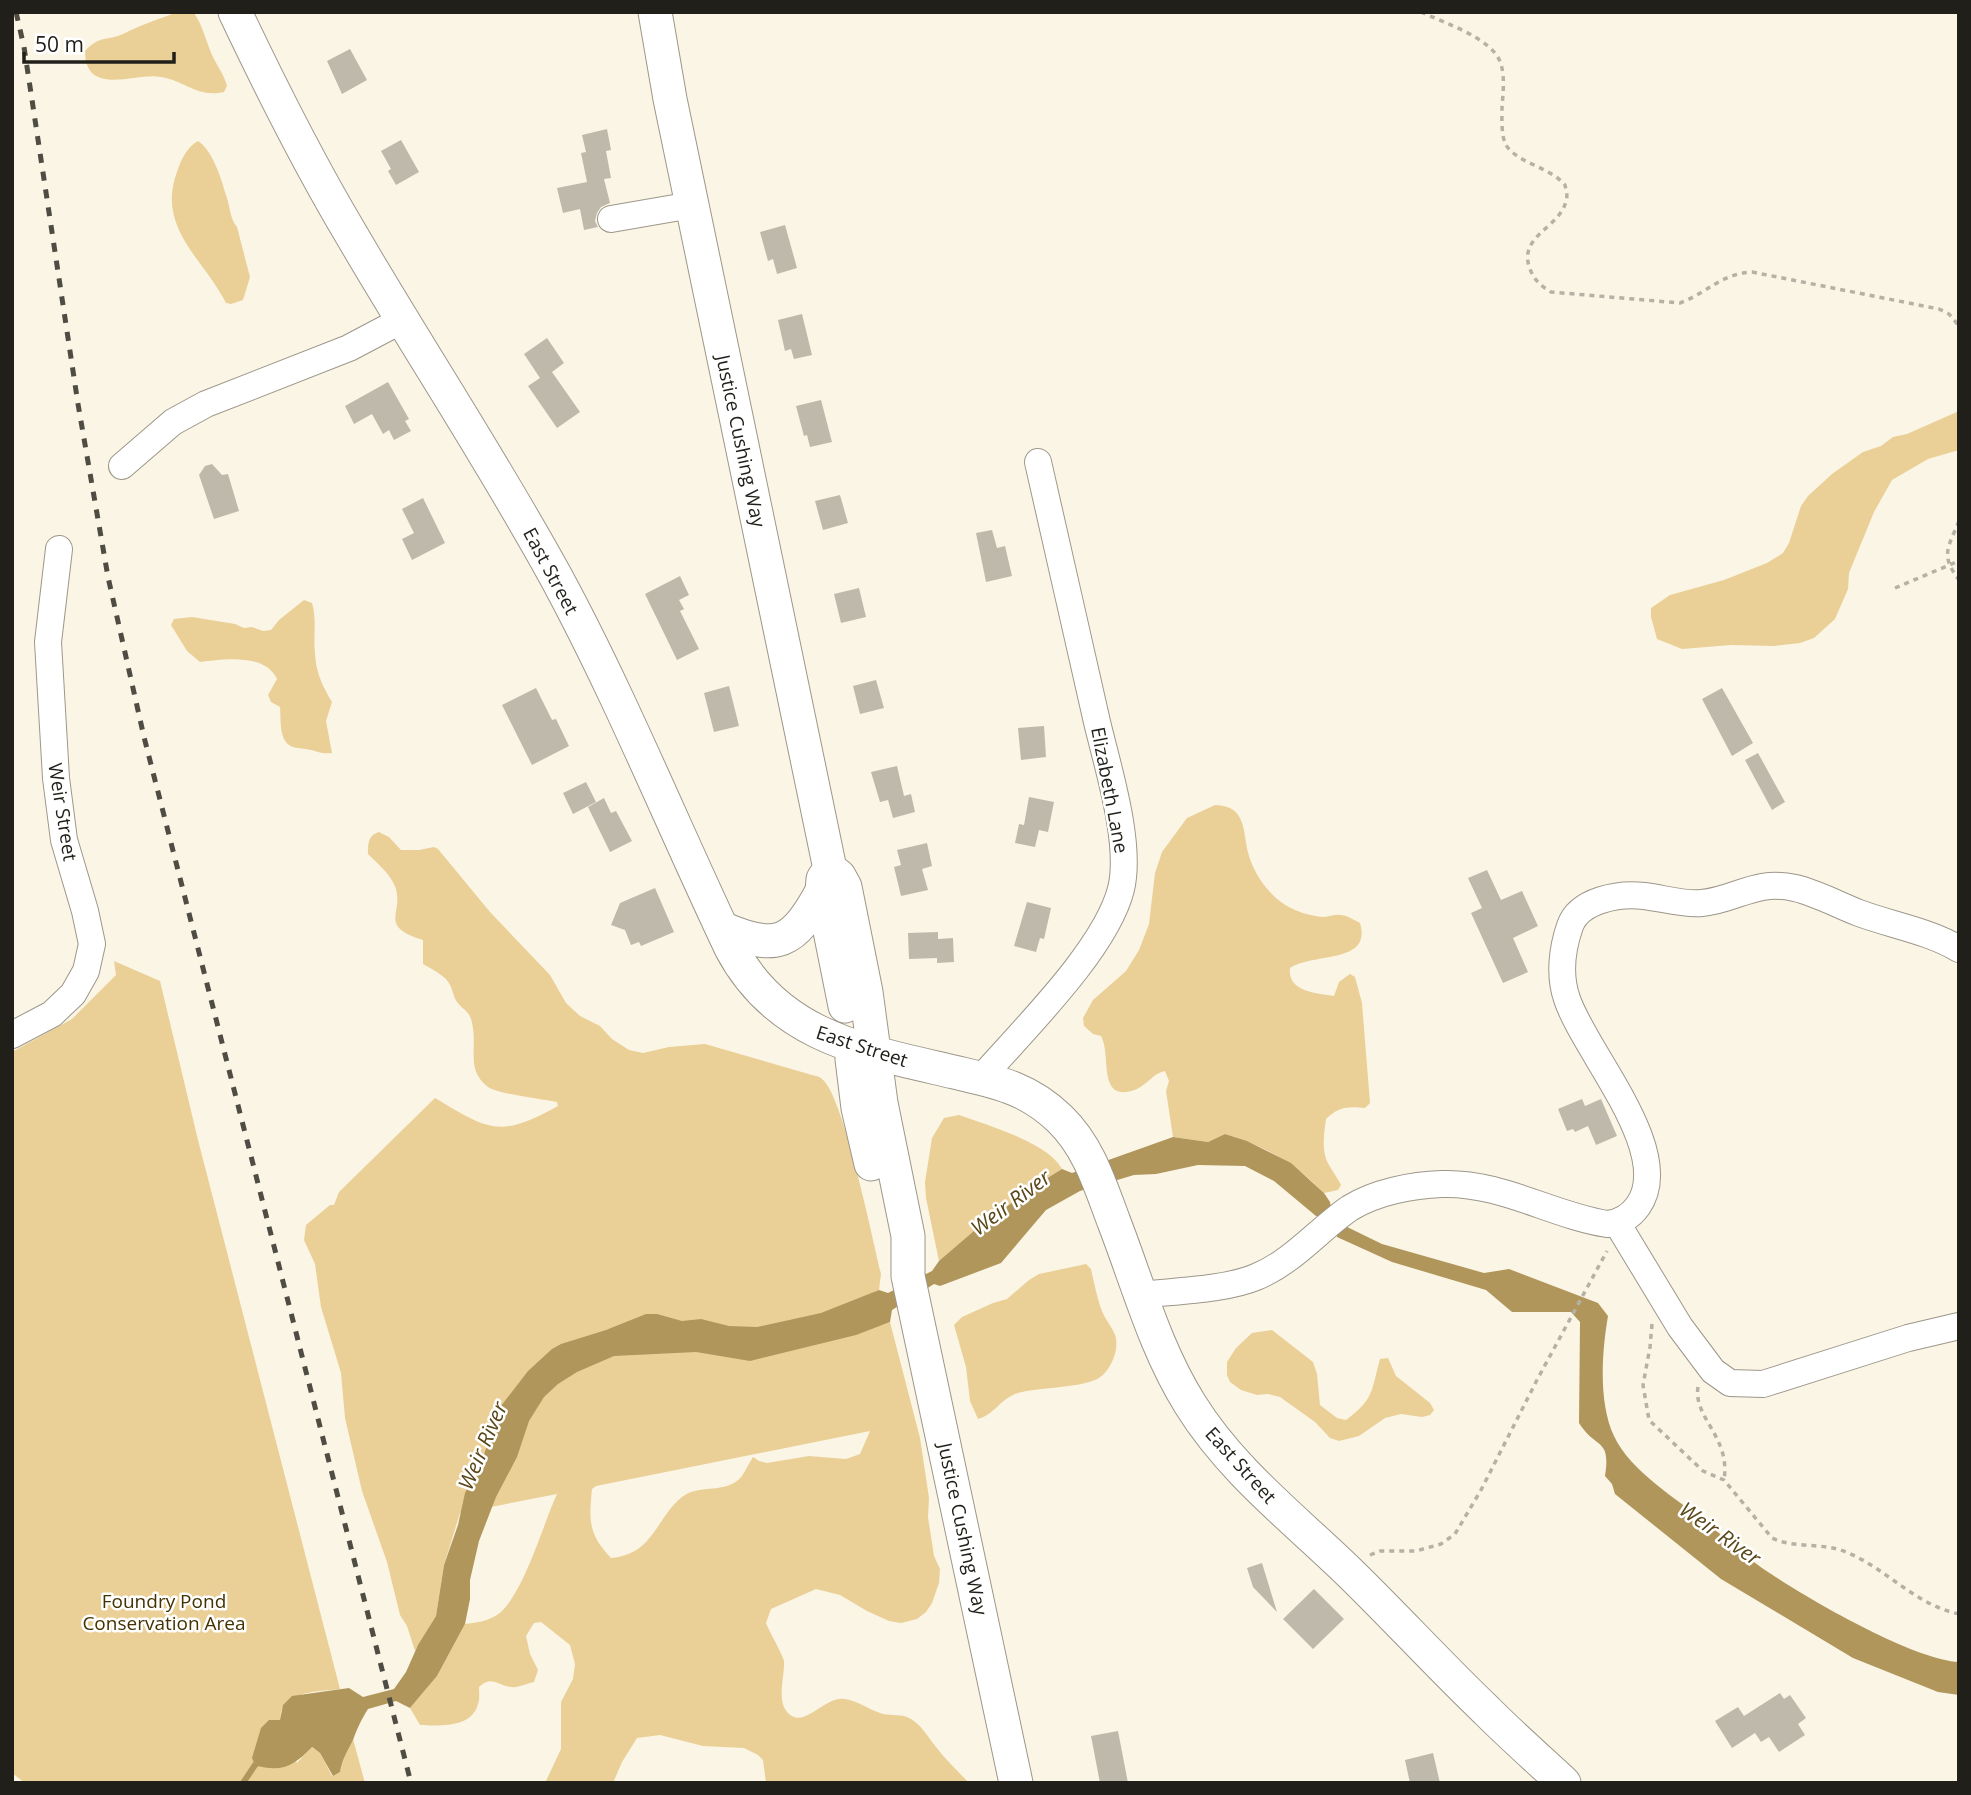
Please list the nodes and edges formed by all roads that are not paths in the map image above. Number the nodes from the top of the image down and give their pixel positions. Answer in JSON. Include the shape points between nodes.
{"nodes":[{"id":1,"x":235,"y":12,"type":"edge"},
{"id":2,"x":655,"y":12,"type":"edge"},
{"id":3,"x":692,"y":205,"type":"junction"},
{"id":4,"x":611,"y":219,"type":"dead end"},
{"id":5,"x":402,"y":320,"type":"junction"},
{"id":6,"x":1038,"y":462,"type":"dead end"},
{"id":7,"x":122,"y":466,"type":"dead end"},
{"id":8,"x":59,"y":549,"type":"dead end"},
{"id":9,"x":826,"y":880,"type":"junction"},
{"id":10,"x":722,"y":928,"type":"junction"},
{"id":11,"x":1959,"y":950,"type":"edge"},
{"id":12,"x":12,"y":1035,"type":"edge"},
{"id":13,"x":862,"y":1049,"type":"junction"},
{"id":14,"x":982,"y":1077,"type":"junction"},
{"id":15,"x":1617,"y":1223,"type":"junction"},
{"id":16,"x":1140,"y":1296,"type":"junction"},
{"id":17,"x":1959,"y":1326,"type":"edge"},
{"id":18,"x":1016,"y":1783,"type":"edge"},
{"id":19,"x":1564,"y":1783,"type":"edge"}],
"edges":[{"from":1,"to":5,"type":"main road","name":"East Street","via":[[312,166]]},
{"from":2,"to":3,"type":"main road","name":"Justice Cushing Way"},
{"from":3,"to":4,"type":"street"},
{"from":3,"to":9,"type":"main road","name":"Justice Cushing Way"},
{"from":5,"to":7,"type":"street","via":[[349,348],[206,404],[173,422]]},
{"from":5,"to":10,"type":"main road","name":"East Street","via":[[556,579],[612,688]]},
{"from":6,"to":14,"type":"street","name":"Elizabeth Lane","via":[[1116,807],[1124,870],[1121,891],[1089,950]]},
{"from":8,"to":12,"type":"street","name":"Weir Street","via":[[48,642],[56,778],[64,840],[92,944],[86,971],[73,994],[52,1014]]},
{"from":9,"to":10,"type":"main road","via":[[802,924],[787,937],[756,940]]},
{"from":9,"to":13,"type":"main road","name":"Justice Cushing Way","via":[[839,876],[845,887],[866,992]]},
{"from":10,"to":13,"type":"main road","name":"East Street","via":[[746,974],[772,1003],[815,1031]]},
{"from":11,"to":15,"type":"street","via":[[1795,888],[1744,890],[1702,903],[1641,895],[1617,897],[1580,911],[1569,929],[1562,968],[1564,992],[1638,1133],[1648,1170],[1636,1209]]},
{"from":13,"to":14,"type":"main road","name":"East Street"},
{"from":13,"to":18,"type":"main road","name":"Justice Cushing Way","via":[[858,1108],[889,1238],[911,1288]]},
{"from":14,"to":16,"type":"main road","name":"East Street","via":[[1045,1105],[1075,1136],[1097,1177]]},
{"from":15,"to":16,"type":"street","via":[[1593,1221],[1469,1185],[1413,1186],[1350,1208],[1278,1266],[1246,1281]]},
{"from":15,"to":17,"type":"street","via":[[1680,1327],[1709,1367],[1730,1383],[1763,1384]]},
{"from":16,"to":19,"type":"main road","name":"East Street","via":[[1169,1368],[1214,1438],[1272,1501]]}]}
